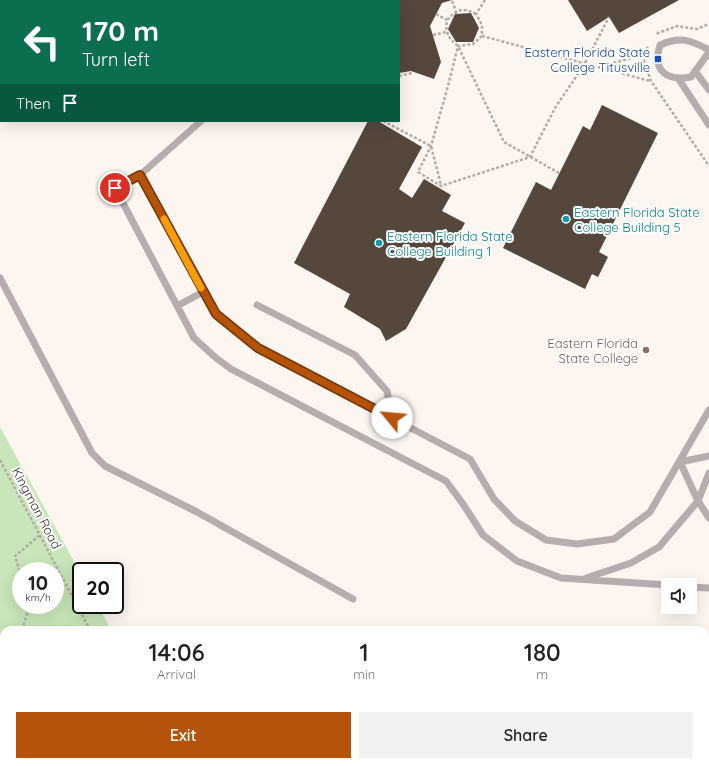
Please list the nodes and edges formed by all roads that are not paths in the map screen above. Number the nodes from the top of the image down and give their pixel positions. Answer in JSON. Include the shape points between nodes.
{"nodes":[{"id":1,"x":709,"y":51,"type":"edge"},
{"id":2,"x":696,"y":71,"type":"junction"},
{"id":3,"x":678,"y":78,"type":"junction"},
{"id":4,"x":709,"y":90,"type":"edge"},
{"id":5,"x":200,"y":122,"type":"edge"},
{"id":6,"x":709,"y":124,"type":"edge"},
{"id":7,"x":140,"y":175,"type":"junction"},
{"id":8,"x":0,"y":278,"type":"edge"},
{"id":9,"x":204,"y":292,"type":"junction"},
{"id":10,"x":257,"y":305,"type":"dead end"},
{"id":11,"x":177,"y":306,"type":"junction"},
{"id":12,"x":709,"y":410,"type":"edge"},
{"id":13,"x":392,"y":418,"type":"junction"},
{"id":14,"x":709,"y":456,"type":"edge"},
{"id":15,"x":680,"y":462,"type":"junction"},
{"id":16,"x":709,"y":473,"type":"edge"},
{"id":17,"x":698,"y":501,"type":"junction"},
{"id":18,"x":709,"y":518,"type":"edge"},
{"id":19,"x":582,"y":579,"type":"junction"},
{"id":20,"x":661,"y":585,"type":"edge"},
{"id":21,"x":697,"y":587,"type":"edge"},
{"id":22,"x":709,"y":588,"type":"edge"},
{"id":23,"x":353,"y":599,"type":"dead end"}],
"edges":[{"from":1,"to":2,"type":"lane"},
{"from":1,"to":3,"type":"lane","via":[[696,43],[682,39],[660,45],[657,54],[659,68],[666,75]]},
{"from":2,"to":3,"type":"lane","via":[[691,77]]},
{"from":2,"to":4,"type":"lane"},
{"from":3,"to":6,"type":"lane"},
{"from":5,"to":7,"type":"lane"},
{"from":7,"to":9,"type":"lane"},
{"from":7,"to":11,"type":"lane","via":[[115,188]]},
{"from":8,"to":23,"type":"lane","via":[[92,453],[105,466],[197,512]]},
{"from":9,"to":11,"type":"lane"},
{"from":9,"to":13,"type":"lane","via":[[216,314],[258,348]]},
{"from":10,"to":13,"type":"lane","via":[[355,355],[387,391]]},
{"from":11,"to":19,"type":"lane","via":[[194,338],[231,369],[446,481],[464,504],[482,535],[517,561],[561,578]]},
{"from":12,"to":15,"type":"lane"},
{"from":13,"to":15,"type":"lane","via":[[470,459],[494,499],[515,521],[546,540],[577,544],[614,539],[650,512]]},
{"from":14,"to":15,"type":"lane"},
{"from":15,"to":17,"type":"lane"},
{"from":16,"to":17,"type":"lane"},
{"from":17,"to":18,"type":"lane"},
{"from":17,"to":19,"type":"lane","via":[[660,546],[631,563]]},
{"from":19,"to":20,"type":"lane"},
{"from":21,"to":22,"type":"lane"}]}
